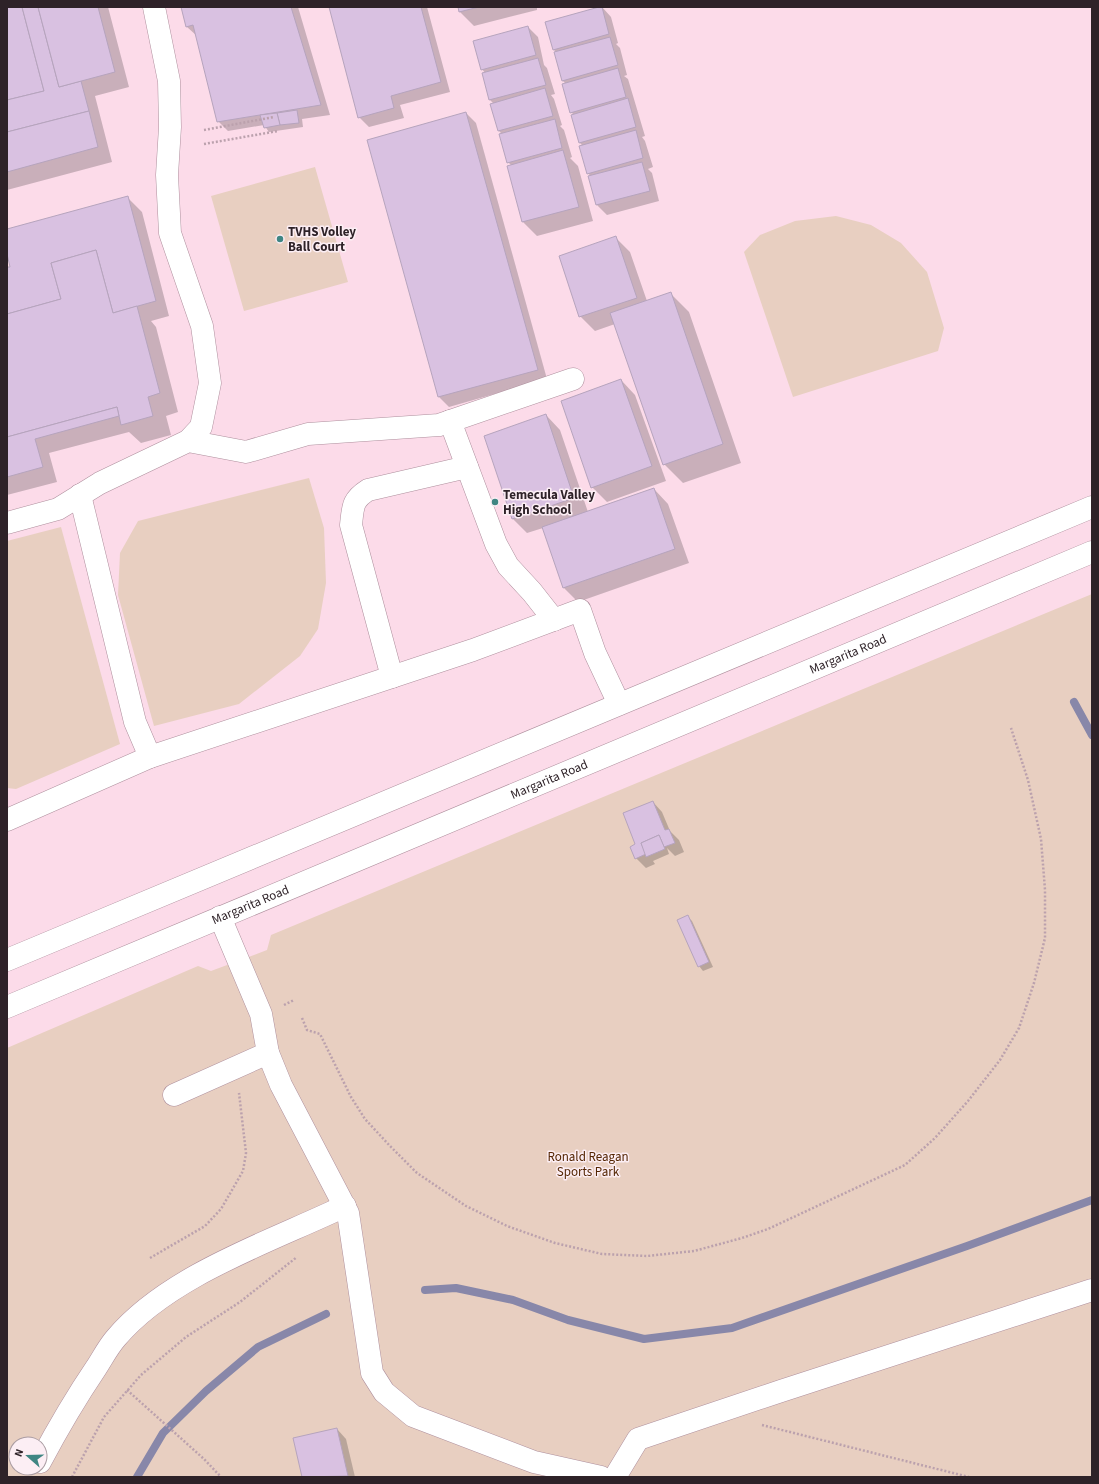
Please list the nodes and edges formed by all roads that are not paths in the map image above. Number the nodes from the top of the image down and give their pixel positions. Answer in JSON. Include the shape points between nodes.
{"nodes":[{"id":1,"x":154,"y":7,"type":"edge"},
{"id":2,"x":573,"y":380,"type":"dead end"},
{"id":3,"x":450,"y":421,"type":"junction"},
{"id":4,"x":188,"y":441,"type":"junction"},
{"id":5,"x":467,"y":467,"type":"junction"},
{"id":6,"x":80,"y":495,"type":"junction"},
{"id":7,"x":1092,"y":507,"type":"edge"},
{"id":8,"x":7,"y":523,"type":"edge"},
{"id":9,"x":1092,"y":552,"type":"edge"},
{"id":10,"x":554,"y":620,"type":"junction"},
{"id":11,"x":392,"y":677,"type":"junction"},
{"id":12,"x":619,"y":704,"type":"junction"},
{"id":13,"x":150,"y":757,"type":"junction"},
{"id":14,"x":7,"y":820,"type":"edge"},
{"id":15,"x":220,"y":917,"type":"junction"},
{"id":16,"x":7,"y":960,"type":"edge"},
{"id":17,"x":7,"y":1007,"type":"edge"},
{"id":18,"x":268,"y":1053,"type":"junction"},
{"id":19,"x":174,"y":1095,"type":"dead end"},
{"id":20,"x":345,"y":1206,"type":"junction"},
{"id":21,"x":1092,"y":1290,"type":"edge"},
{"id":22,"x":48,"y":1447,"type":"edge"},
{"id":23,"x":601,"y":1477,"type":"edge"},
{"id":24,"x":615,"y":1477,"type":"edge"}],
"edges":[{"from":1,"to":4,"type":"main road","via":[[169,81],[167,174],[170,232],[202,326],[210,383],[201,427]]},
{"from":2,"to":3,"type":"main road"},
{"from":3,"to":4,"type":"main road","via":[[308,434],[246,452]]},
{"from":3,"to":5,"type":"main road"},
{"from":4,"to":6,"type":"main road"},
{"from":5,"to":10,"type":"main road","via":[[496,544],[508,566]]},
{"from":5,"to":11,"type":"main road","via":[[368,490],[357,496],[353,506],[351,525]]},
{"from":6,"to":8,"type":"main road","via":[[58,509]]},
{"from":6,"to":13,"type":"main road","via":[[135,722]]},
{"from":7,"to":12,"type":"main road"},
{"from":9,"to":15,"type":"main road","name":"Margarita Road"},
{"from":10,"to":11,"type":"main road"},
{"from":10,"to":12,"type":"main road","via":[[580,610],[595,653]]},
{"from":11,"to":13,"type":"main road"},
{"from":12,"to":16,"type":"main road"},
{"from":13,"to":14,"type":"main road"},
{"from":15,"to":17,"type":"main road","name":"Margarita Road"},
{"from":15,"to":18,"type":"main road","via":[[261,1014]]},
{"from":18,"to":19,"type":"main road"},
{"from":18,"to":20,"type":"main road","via":[[281,1084]]},
{"from":20,"to":22,"type":"main road","via":[[241,1252],[170,1292],[142,1313],[116,1338],[69,1408]]},
{"from":20,"to":23,"type":"main road","via":[[353,1238],[372,1373],[384,1392],[413,1416],[488,1446],[534,1462]]},
{"from":21,"to":24,"type":"main road","via":[[638,1439]]}]}
